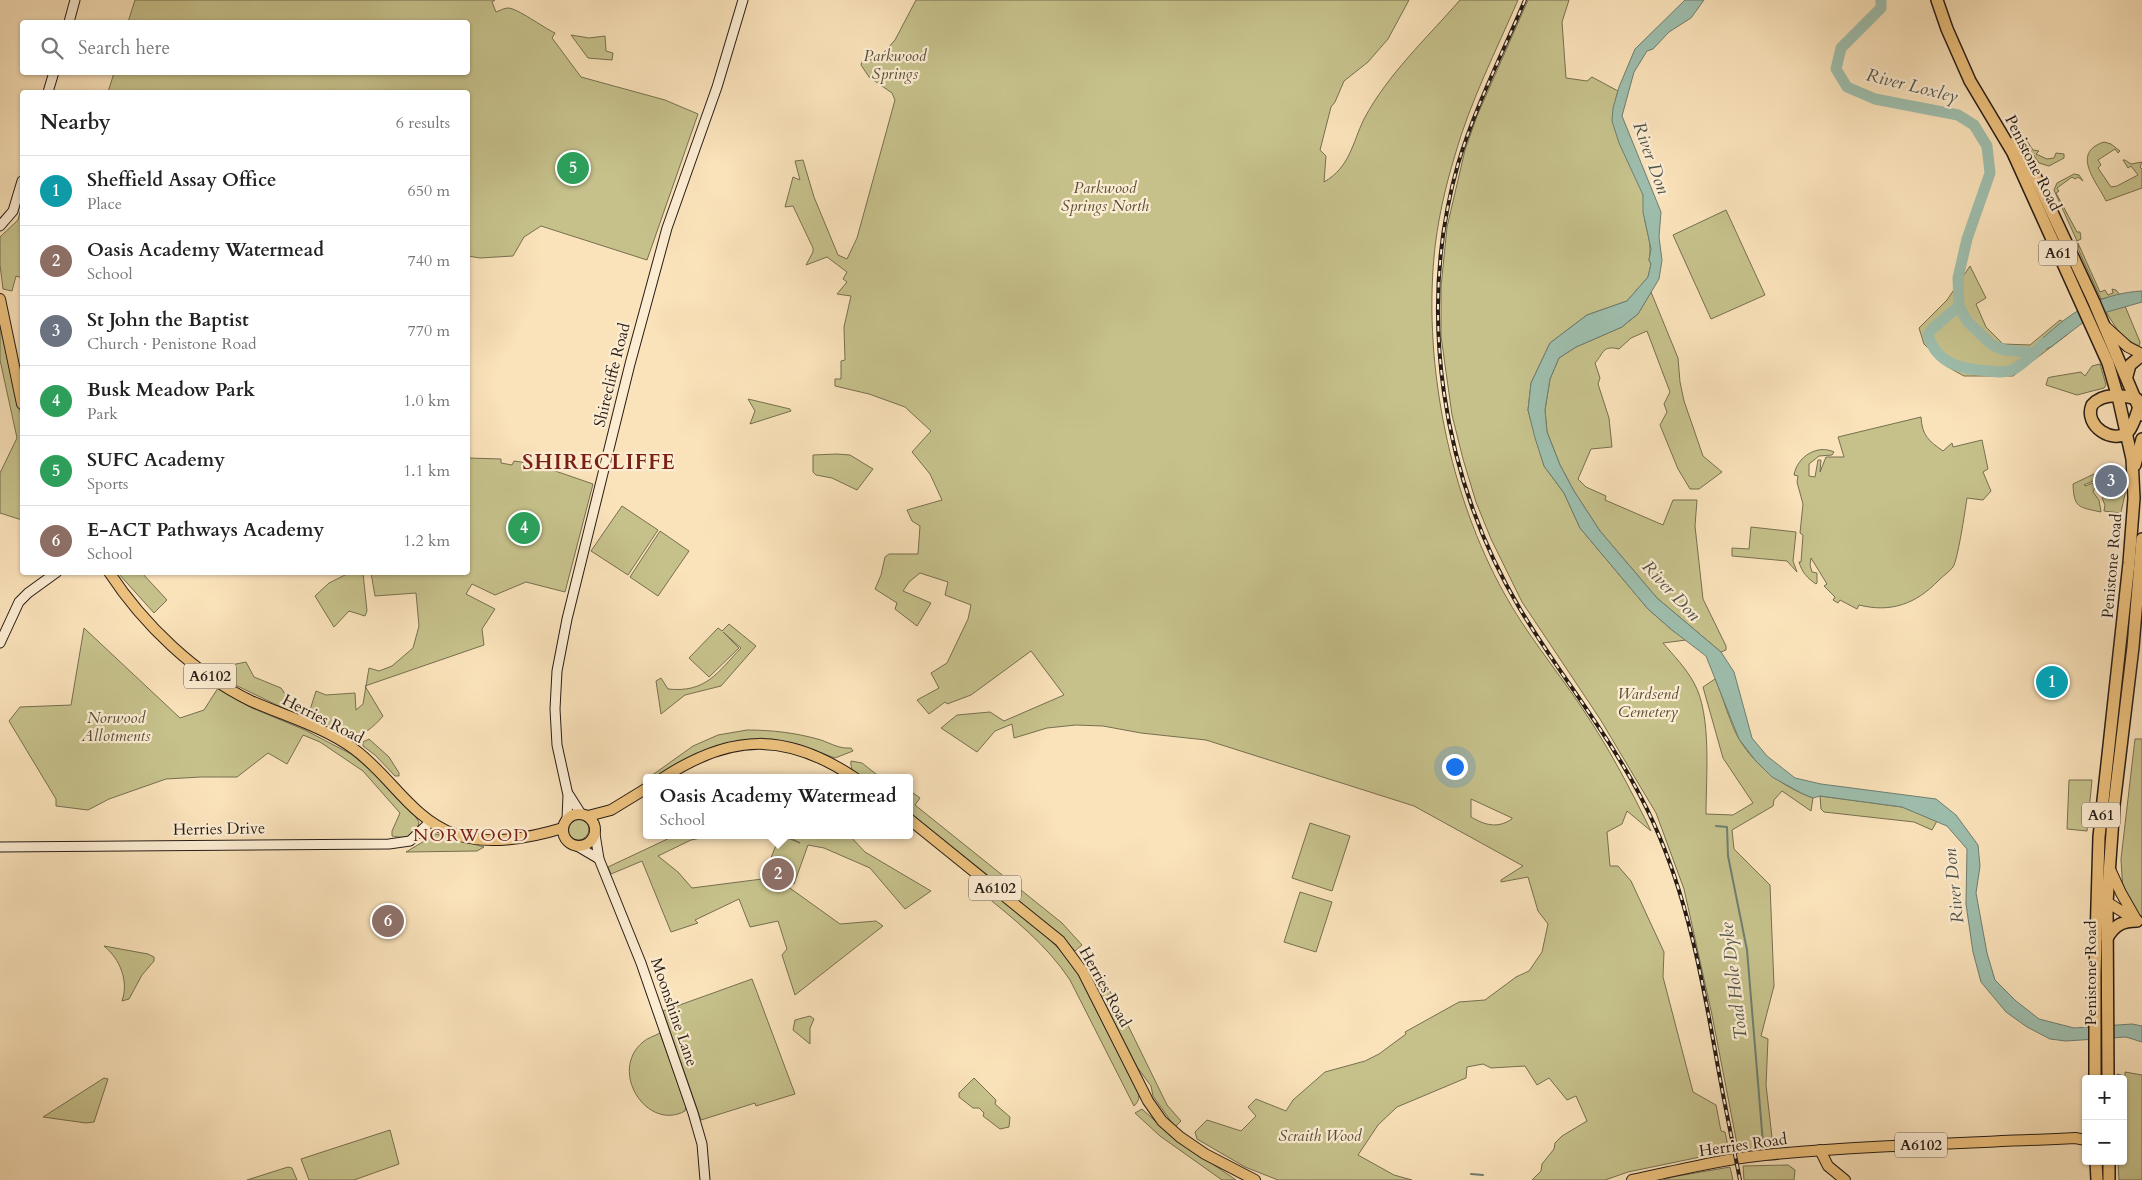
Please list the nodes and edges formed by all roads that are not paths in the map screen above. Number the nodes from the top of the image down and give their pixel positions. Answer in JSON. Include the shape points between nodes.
{"nodes":[{"id":1,"x":75,"y":0,"type":"edge"},
{"id":2,"x":743,"y":0,"type":"edge"},
{"id":3,"x":1937,"y":0,"type":"edge"},
{"id":4,"x":1945,"y":0,"type":"edge"},
{"id":5,"x":69,"y":20,"type":"edge"},
{"id":6,"x":53,"y":75,"type":"edge"},
{"id":7,"x":49,"y":90,"type":"edge"},
{"id":8,"x":2036,"y":178,"type":"junction"},
{"id":9,"x":20,"y":187,"type":"edge"},
{"id":10,"x":2036,"y":202,"type":"junction"},
{"id":11,"x":0,"y":226,"type":"edge"},
{"id":12,"x":0,"y":299,"type":"edge"},
{"id":13,"x":2105,"y":326,"type":"junction"},
{"id":14,"x":2102,"y":349,"type":"junction"},
{"id":15,"x":2142,"y":354,"type":"edge"},
{"id":16,"x":2118,"y":356,"type":"junction"},
{"id":17,"x":2127,"y":376,"type":"junction"},
{"id":18,"x":20,"y":394,"type":"edge"},
{"id":19,"x":2118,"y":395,"type":"junction"},
{"id":20,"x":2140,"y":410,"type":"edge"},
{"id":21,"x":2126,"y":433,"type":"junction"},
{"id":22,"x":2142,"y":439,"type":"edge"},
{"id":23,"x":2133,"y":472,"type":"junction"},
{"id":24,"x":2142,"y":539,"type":"edge"},
{"id":25,"x":53,"y":575,"type":"edge"},
{"id":26,"x":112,"y":575,"type":"edge"},
{"id":27,"x":0,"y":643,"type":"edge"},
{"id":28,"x":2125,"y":713,"type":"junction"},
{"id":29,"x":2111,"y":728,"type":"junction"},
{"id":30,"x":670,"y":774,"type":"edge"},
{"id":31,"x":848,"y":774,"type":"edge"},
{"id":32,"x":643,"y":790,"type":"edge"},
{"id":33,"x":568,"y":795,"type":"junction"},
{"id":34,"x":611,"y":810,"type":"junction"},
{"id":35,"x":584,"y":815,"type":"junction"},
{"id":36,"x":430,"y":822,"type":"junction"},
{"id":37,"x":913,"y":822,"type":"edge"},
{"id":38,"x":565,"y":824,"type":"junction"},
{"id":39,"x":595,"y":832,"type":"junction"},
{"id":40,"x":545,"y":834,"type":"junction"},
{"id":41,"x":566,"y":841,"type":"junction"},
{"id":42,"x":577,"y":846,"type":"junction"},
{"id":43,"x":0,"y":847,"type":"edge"},
{"id":44,"x":599,"y":859,"type":"junction"},
{"id":45,"x":2110,"y":869,"type":"junction"},
{"id":46,"x":2097,"y":891,"type":"junction"},
{"id":47,"x":2107,"y":902,"type":"junction"},
{"id":48,"x":2140,"y":922,"type":"edge"},
{"id":49,"x":2107,"y":938,"type":"junction"},
{"id":50,"x":2095,"y":959,"type":"junction"},
{"id":51,"x":2107,"y":963,"type":"junction"},
{"id":52,"x":2095,"y":1075,"type":"edge"},
{"id":53,"x":2108,"y":1075,"type":"edge"},
{"id":54,"x":2080,"y":1139,"type":"edge"},
{"id":55,"x":1820,"y":1150,"type":"junction"},
{"id":56,"x":2096,"y":1165,"type":"edge"},
{"id":57,"x":2109,"y":1165,"type":"edge"},
{"id":58,"x":705,"y":1180,"type":"edge"},
{"id":59,"x":1255,"y":1180,"type":"edge"},
{"id":60,"x":1632,"y":1180,"type":"edge"},
{"id":61,"x":1845,"y":1180,"type":"edge"},
{"id":62,"x":2097,"y":1180,"type":"edge"},
{"id":63,"x":2109,"y":1180,"type":"edge"}],
"edges":[{"from":1,"to":5,"type":"street"},
{"from":2,"to":33,"type":"street","name":"Shirecliffe Road","via":[[717,87],[664,237],[567,619],[556,671],[555,709],[557,745]]},
{"from":3,"to":10,"type":"highway","name":"Penistone Road","number":"A61","via":[[1970,81],[2013,153]]},
{"from":4,"to":8,"type":"highway","name":"Penistone Road","number":"A61","via":[[1974,74]]},
{"from":6,"to":7,"type":"street"},
{"from":8,"to":10,"type":"highway","via":[[2033,183]]},
{"from":8,"to":13,"type":"highway","name":"Penistone Road","number":"A61"},
{"from":9,"to":11,"type":"street","via":[[14,208]]},
{"from":10,"to":14,"type":"highway","name":"Penistone Road","number":"A61"},
{"from":12,"to":18,"type":"main road"},
{"from":13,"to":15,"type":"main road","via":[[2128,347]]},
{"from":13,"to":16,"type":"highway","name":"Penistone Road","number":"A61"},
{"from":14,"to":16,"type":"highway"},
{"from":14,"to":19,"type":"highway","name":"Penistone Road","number":"A61"},
{"from":15,"to":16,"type":"main road"},
{"from":15,"to":17,"type":"highway","via":[[2130,365]]},
{"from":16,"to":17,"type":"highway","name":"Penistone Road","number":"A61"},
{"from":17,"to":20,"type":"highway","name":"Penistone Road","number":"A61"},
{"from":19,"to":20,"type":"highway"},
{"from":19,"to":21,"type":"highway","name":"Penistone Road","number":"A61"},
{"from":19,"to":21,"type":"highway","via":[[2094,402],[2090,419],[2094,426],[2106,433]]},
{"from":20,"to":21,"type":"highway"},
{"from":21,"to":23,"type":"highway","name":"Penistone Road","number":"A61"},
{"from":22,"to":23,"type":"highway"},
{"from":23,"to":29,"type":"highway","name":"Penistone Road","number":"A61","via":[[2129,563]]},
{"from":24,"to":28,"type":"highway","name":"Penistone Road","number":"A61"},
{"from":25,"to":27,"type":"street","via":[[19,602]]},
{"from":26,"to":36,"type":"main road","name":"Herries Road","number":"A6102","via":[[150,623],[209,676],[250,700],[352,747]]},
{"from":28,"to":29,"type":"highway"},
{"from":28,"to":45,"type":"highway","name":"Penistone Road","number":"A61"},
{"from":29,"to":46,"type":"highway","name":"Penistone Road","number":"A61"},
{"from":30,"to":31,"type":"main road","via":[[720,749],[754,744],[814,753]]},
{"from":32,"to":34,"type":"main road","number":"A6102"},
{"from":33,"to":35,"type":"street","name":"Shirecliffe Road"},
{"from":33,"to":38,"type":"street","name":"Shirecliffe Road"},
{"from":34,"to":35,"type":"main road","number":"A6102"},
{"from":34,"to":39,"type":"main road","number":"A6102"},
{"from":35,"to":38,"type":"main road","number":"A6102","via":[[576,814]]},
{"from":35,"to":39,"type":"main road","via":[[592,821]]},
{"from":36,"to":40,"type":"main road","name":"Herries Road","number":"A6102","via":[[461,836],[487,839]]},
{"from":36,"to":43,"type":"street","name":"Herries Drive","via":[[410,841],[389,844]]},
{"from":37,"to":59,"type":"main road","name":"Herries Road","number":"A6102","via":[[1060,941],[1083,972],[1148,1101],[1162,1121],[1205,1154]]},
{"from":38,"to":40,"type":"main road","number":"A6102"},
{"from":38,"to":41,"type":"main road"},
{"from":39,"to":42,"type":"main road","number":"A6102","via":[[586,845]]},
{"from":39,"to":44,"type":"street","name":"Moonshine Lane"},
{"from":40,"to":41,"type":"main road","number":"A6102"},
{"from":41,"to":42,"type":"main road","number":"A6102"},
{"from":42,"to":44,"type":"street"},
{"from":44,"to":58,"type":"street","name":"Moonshine Lane","via":[[637,951],[693,1113],[702,1144]]},
{"from":45,"to":47,"type":"highway","name":"Penistone Road","number":"A61"},
{"from":45,"to":48,"type":"main road"},
{"from":46,"to":47,"type":"highway"},
{"from":46,"to":50,"type":"highway","name":"Penistone Road","number":"A61"},
{"from":47,"to":48,"type":"main road"},
{"from":47,"to":49,"type":"highway","name":"Penistone Road","number":"A61"},
{"from":48,"to":49,"type":"highway","via":[[2120,923]]},
{"from":49,"to":51,"type":"highway","name":"Penistone Road","number":"A61"},
{"from":50,"to":51,"type":"highway"},
{"from":50,"to":52,"type":"highway","name":"Penistone Road","number":"A61"},
{"from":51,"to":53,"type":"highway","name":"Penistone Road","number":"A61"},
{"from":54,"to":55,"type":"main road","number":"A6102"},
{"from":55,"to":60,"type":"main road","name":"Herries Road","number":"A6102","via":[[1733,1159]]},
{"from":55,"to":61,"type":"main road","via":[[1828,1166]]},
{"from":56,"to":62,"type":"highway"},
{"from":57,"to":63,"type":"highway"}]}
